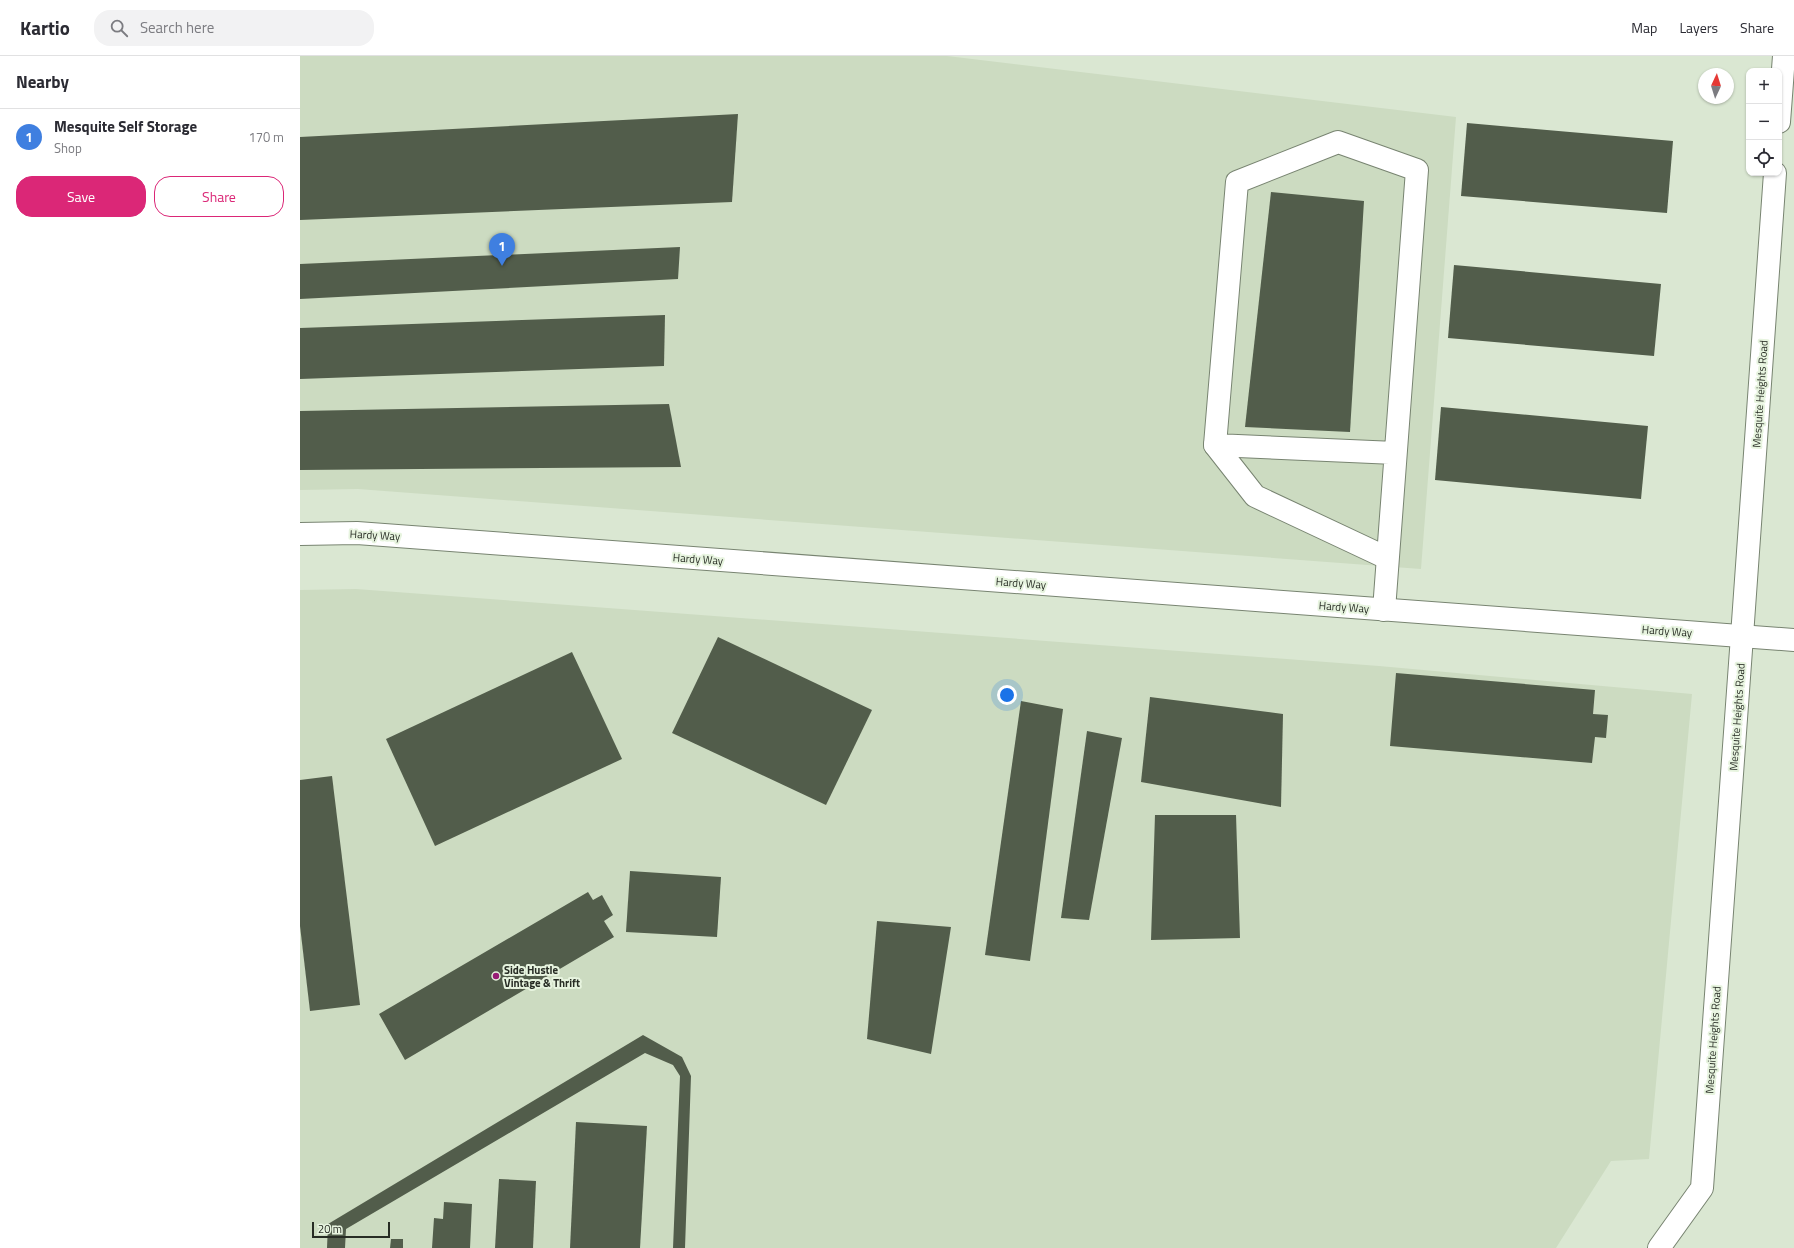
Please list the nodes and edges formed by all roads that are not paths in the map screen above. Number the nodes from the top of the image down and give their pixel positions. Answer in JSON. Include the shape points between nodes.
{"nodes":[{"id":1,"x":1784,"y":56,"type":"edge"},
{"id":2,"x":1780,"y":104,"type":"edge"},
{"id":3,"x":1775,"y":176,"type":"edge"},
{"id":4,"x":1215,"y":445,"type":"junction"},
{"id":5,"x":1395,"y":453,"type":"junction"},
{"id":6,"x":300,"y":534,"type":"edge"},
{"id":7,"x":1387,"y":558,"type":"junction"},
{"id":8,"x":1384,"y":610,"type":"junction"},
{"id":9,"x":1742,"y":636,"type":"junction"},
{"id":10,"x":1794,"y":640,"type":"edge"},
{"id":11,"x":1659,"y":1248,"type":"edge"}],
"edges":[{"from":1,"to":2,"type":"main road"},
{"from":3,"to":9,"type":"main road","name":"Mesquite Heights Road"},
{"from":4,"to":5,"type":"main road"},
{"from":4,"to":5,"type":"main road","via":[[1237,182],[1338,142],[1417,170]]},
{"from":4,"to":7,"type":"main road","via":[[1255,496]]},
{"from":5,"to":7,"type":"main road"},
{"from":6,"to":8,"type":"main road","name":"Hardy Way","via":[[357,533]]},
{"from":7,"to":8,"type":"main road"},
{"from":8,"to":9,"type":"main road","name":"Hardy Way"},
{"from":9,"to":10,"type":"main road","name":"Hardy Way"},
{"from":9,"to":11,"type":"main road","name":"Mesquite Heights Road","via":[[1702,1188]]}]}
